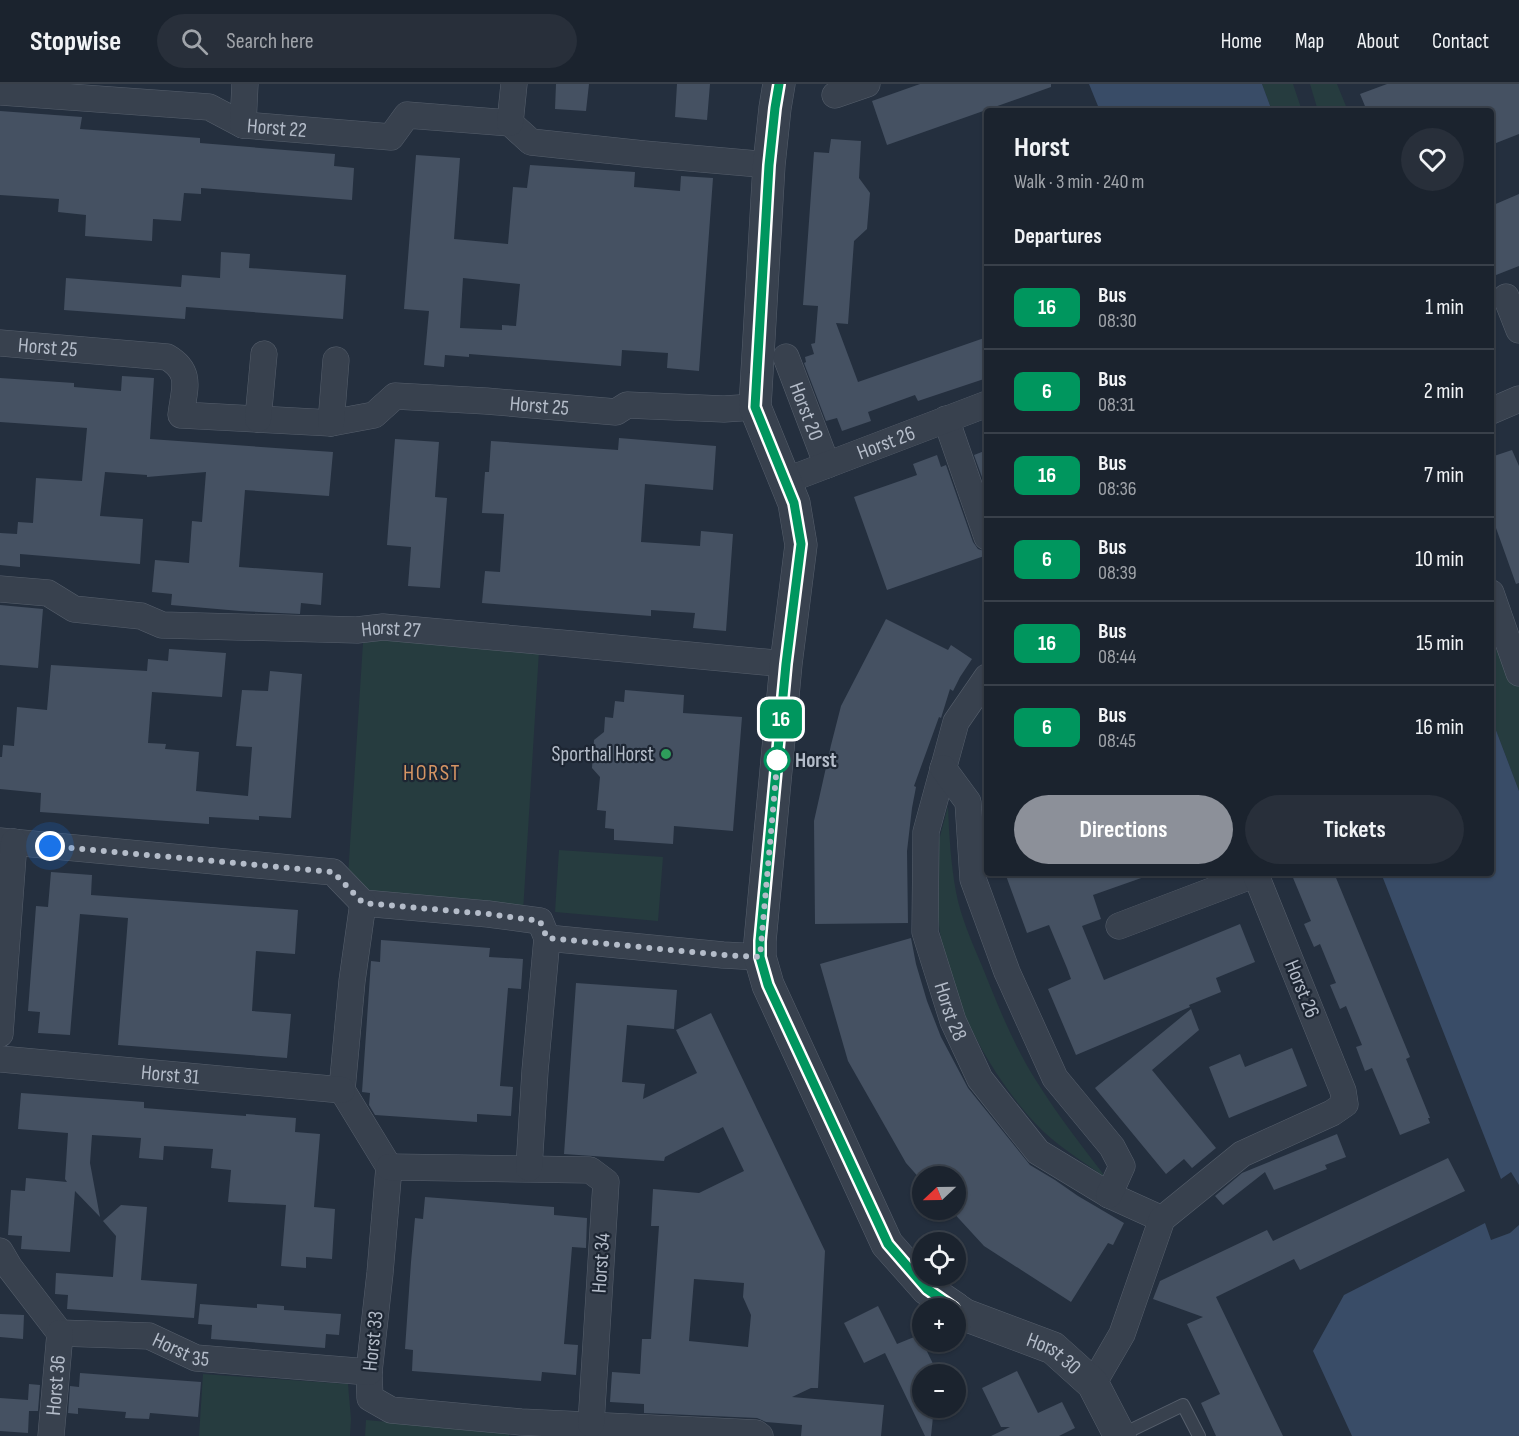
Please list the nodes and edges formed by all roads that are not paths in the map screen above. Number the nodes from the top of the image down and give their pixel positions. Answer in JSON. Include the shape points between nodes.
{"nodes":[{"id":1,"x":245,"y":84,"type":"edge"},
{"id":2,"x":514,"y":84,"type":"edge"},
{"id":3,"x":779,"y":84,"type":"edge"},
{"id":4,"x":867,"y":84,"type":"edge"},
{"id":5,"x":0,"y":92,"type":"edge"},
{"id":6,"x":835,"y":95,"type":"dead end"},
{"id":7,"x":510,"y":123,"type":"junction"},
{"id":8,"x":243,"y":125,"type":"junction"},
{"id":9,"x":769,"y":165,"type":"junction"},
{"id":10,"x":1506,"y":297,"type":"dead end"},
{"id":11,"x":1519,"y":330,"type":"edge"},
{"id":12,"x":0,"y":343,"type":"edge"},
{"id":13,"x":264,"y":354,"type":"dead end"},
{"id":14,"x":786,"y":357,"type":"dead end"},
{"id":15,"x":336,"y":360,"type":"dead end"},
{"id":16,"x":1519,"y":399,"type":"edge"},
{"id":17,"x":984,"y":405,"type":"edge"},
{"id":18,"x":755,"y":407,"type":"junction"},
{"id":19,"x":1494,"y":410,"type":"edge"},
{"id":20,"x":258,"y":419,"type":"junction"},
{"id":21,"x":946,"y":419,"type":"junction"},
{"id":22,"x":331,"y":423,"type":"junction"},
{"id":23,"x":827,"y":465,"type":"junction"},
{"id":24,"x":785,"y":481,"type":"junction"},
{"id":25,"x":984,"y":528,"type":"edge"},
{"id":26,"x":0,"y":589,"type":"edge"},
{"id":27,"x":1494,"y":601,"type":"edge"},
{"id":28,"x":786,"y":664,"type":"junction"},
{"id":29,"x":1518,"y":666,"type":"edge"},
{"id":30,"x":984,"y":682,"type":"edge"},
{"id":31,"x":943,"y":768,"type":"junction"},
{"id":32,"x":7,"y":842,"type":"edge"},
{"id":33,"x":1251,"y":876,"type":"edge"},
{"id":34,"x":1257,"y":876,"type":"edge"},
{"id":35,"x":363,"y":903,"type":"junction"},
{"id":36,"x":1119,"y":926,"type":"dead end"},
{"id":37,"x":547,"y":938,"type":"junction"},
{"id":38,"x":760,"y":957,"type":"junction"},
{"id":39,"x":0,"y":1034,"type":"edge"},
{"id":40,"x":0,"y":1059,"type":"edge"},
{"id":41,"x":342,"y":1090,"type":"junction"},
{"id":42,"x":389,"y":1167,"type":"junction"},
{"id":43,"x":529,"y":1168,"type":"junction"},
{"id":44,"x":1109,"y":1195,"type":"junction"},
{"id":45,"x":1162,"y":1219,"type":"junction"},
{"id":46,"x":0,"y":1251,"type":"edge"},
{"id":47,"x":940,"y":1298,"type":"edge"},
{"id":48,"x":966,"y":1316,"type":"edge"},
{"id":49,"x":60,"y":1333,"type":"junction"},
{"id":50,"x":369,"y":1372,"type":"junction"},
{"id":51,"x":1093,"y":1384,"type":"junction"},
{"id":52,"x":591,"y":1425,"type":"junction"},
{"id":53,"x":521,"y":1429,"type":"edge"},
{"id":54,"x":51,"y":1436,"type":"edge"},
{"id":55,"x":760,"y":1436,"type":"edge"},
{"id":56,"x":1119,"y":1436,"type":"edge"},
{"id":57,"x":1198,"y":1436,"type":"edge"}],
"edges":[{"from":1,"to":8,"type":"street"},
{"from":2,"to":7,"type":"street"},
{"from":3,"to":9,"type":"street","name":"Horst 20"},
{"from":4,"to":6,"type":"street"},
{"from":5,"to":8,"type":"street","name":"Horst 22","via":[[209,107]]},
{"from":7,"to":8,"type":"street","name":"Horst 22","via":[[407,115],[391,137]]},
{"from":7,"to":9,"type":"street","via":[[531,142]]},
{"from":9,"to":18,"type":"street","name":"Horst 20"},
{"from":10,"to":11,"type":"street"},
{"from":12,"to":20,"type":"street","name":"Horst 25","via":[[167,357],[178,363],[185,376],[181,415]]},
{"from":13,"to":20,"type":"street"},
{"from":14,"to":23,"type":"street","name":"Horst 20"},
{"from":15,"to":22,"type":"street"},
{"from":16,"to":19,"type":"street"},
{"from":17,"to":21,"type":"street","name":"Horst 26"},
{"from":18,"to":22,"type":"street","name":"Horst 25","via":[[627,405],[616,412],[395,396],[374,415]]},
{"from":18,"to":24,"type":"street","name":"Horst 20"},
{"from":20,"to":22,"type":"street","name":"Horst 25"},
{"from":21,"to":23,"type":"street","name":"Horst 26"},
{"from":21,"to":25,"type":"street"},
{"from":23,"to":24,"type":"street","name":"Horst 26"},
{"from":24,"to":28,"type":"street","name":"Horst 20","via":[[794,503],[801,544]]},
{"from":26,"to":28,"type":"street","name":"Horst 27","via":[[48,593],[74,609],[141,616],[162,625],[357,630],[383,627]]},
{"from":27,"to":29,"type":"street"},
{"from":28,"to":38,"type":"street","name":"Horst 20"},
{"from":30,"to":31,"type":"street","name":"Horst 28","via":[[956,722]]},
{"from":31,"to":44,"type":"street","via":[[968,802],[973,879],[1007,972],[1055,1078],[1112,1147],[1122,1166]]},
{"from":31,"to":44,"type":"street","name":"Horst 28","via":[[926,832],[925,932],[953,1021],[980,1079],[1038,1152]]},
{"from":32,"to":35,"type":"street","via":[[333,872]]},
{"from":32,"to":39,"type":"street"},
{"from":33,"to":36,"type":"street","name":"Horst 26"},
{"from":34,"to":45,"type":"street","name":"Horst 26","via":[[1345,1104],[1242,1154]]},
{"from":35,"to":37,"type":"street","via":[[540,921]]},
{"from":35,"to":41,"type":"street"},
{"from":37,"to":38,"type":"street"},
{"from":37,"to":43,"type":"street"},
{"from":38,"to":47,"type":"street","name":"Horst 30","via":[[768,985],[888,1244],[927,1289]]},
{"from":40,"to":41,"type":"street","name":"Horst 31"},
{"from":41,"to":42,"type":"street"},
{"from":42,"to":43,"type":"street","name":"Horst 34"},
{"from":42,"to":50,"type":"street","name":"Horst 33"},
{"from":43,"to":52,"type":"street","name":"Horst 34","via":[[590,1170],[606,1182]]},
{"from":44,"to":45,"type":"street","name":"Horst 28"},
{"from":45,"to":51,"type":"street","via":[[1122,1334]]},
{"from":46,"to":49,"type":"street"},
{"from":48,"to":51,"type":"street","name":"Horst 30","via":[[1053,1348]]},
{"from":49,"to":50,"type":"street","name":"Horst 35","via":[[149,1336],[196,1358]]},
{"from":49,"to":54,"type":"street","name":"Horst 36"},
{"from":50,"to":53,"type":"street","name":"Horst 33","via":[[370,1398],[391,1410]]},
{"from":51,"to":56,"type":"street","name":"Horst 30"},
{"from":52,"to":53,"type":"street","name":"Horst 33"},
{"from":52,"to":55,"type":"street","name":"Horst 33"},
{"from":56,"to":57,"type":"lane","via":[[1183,1405]]}]}
